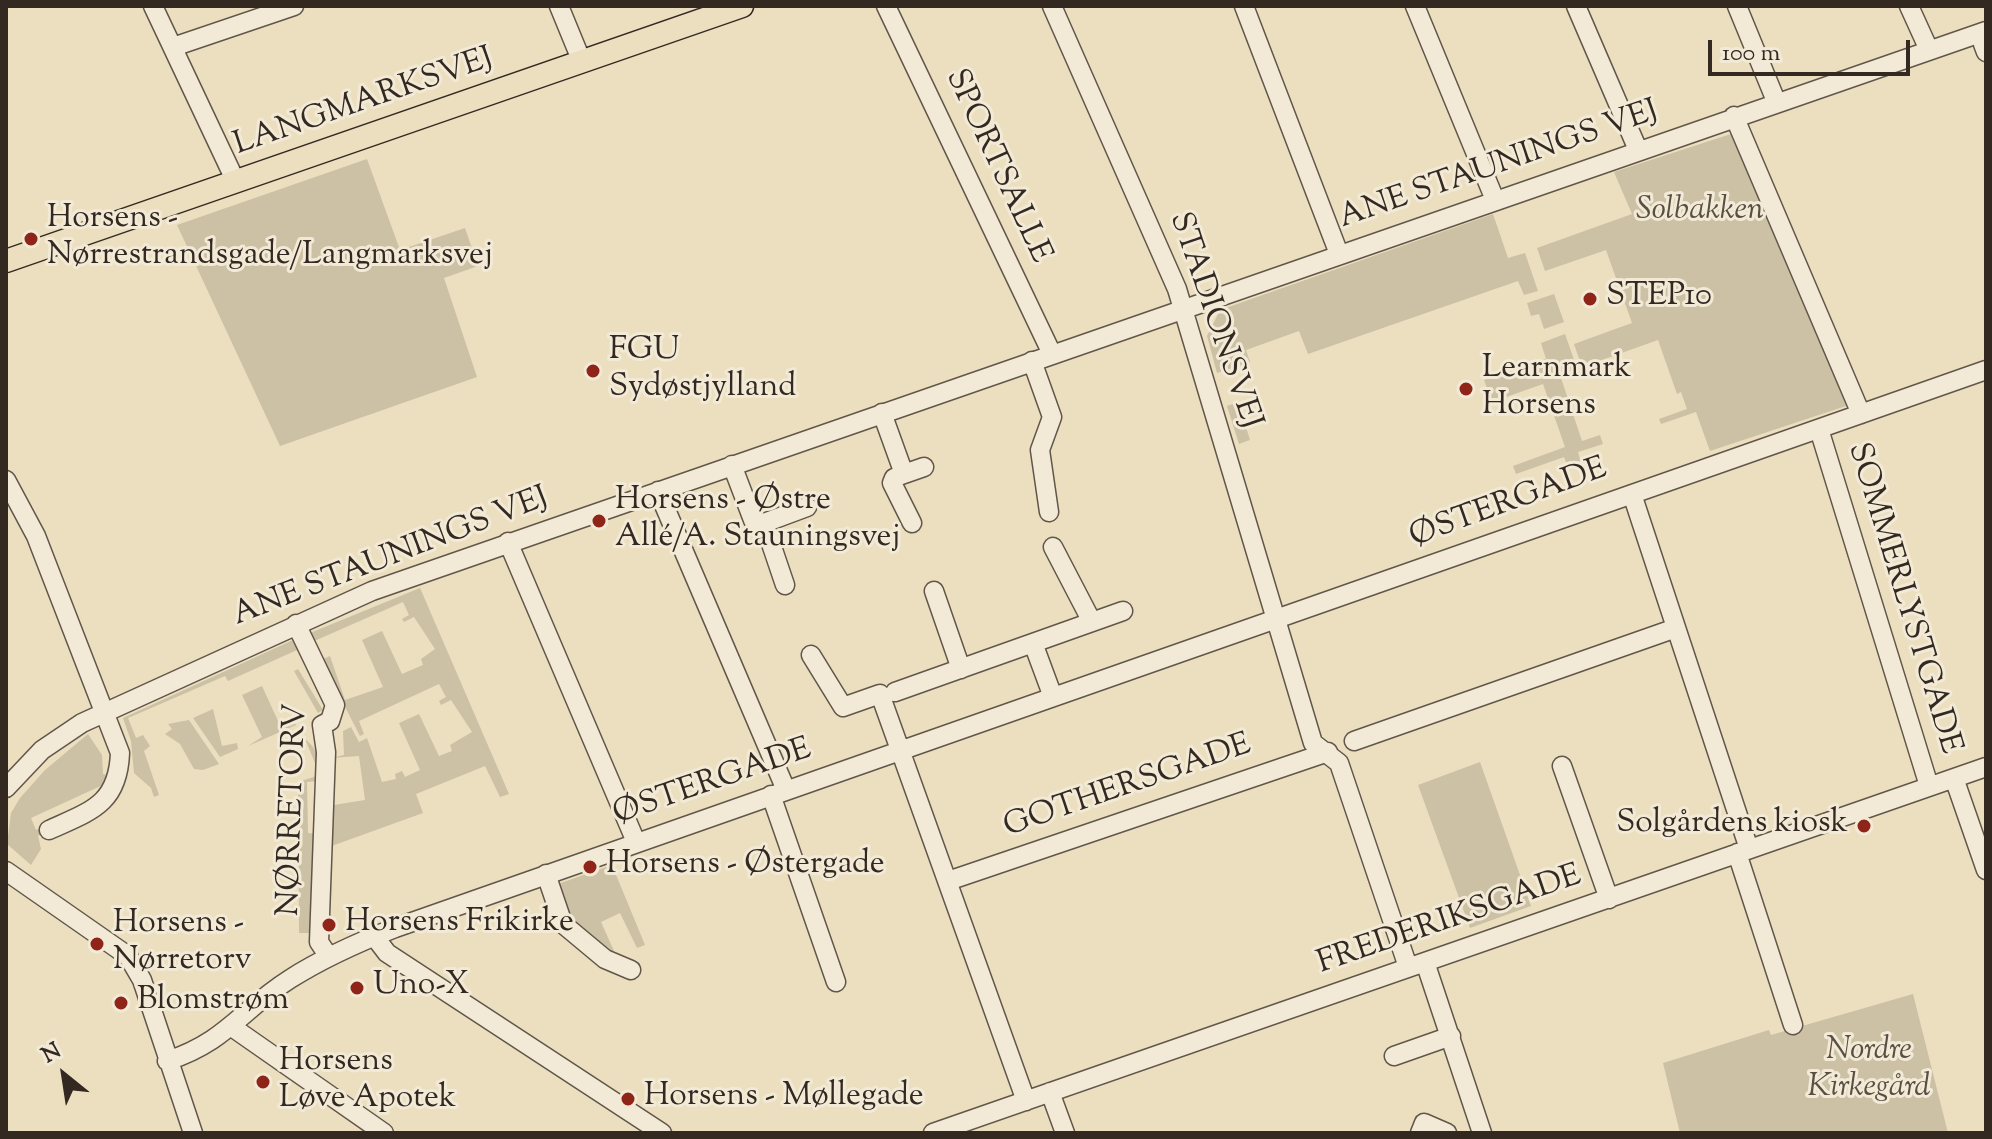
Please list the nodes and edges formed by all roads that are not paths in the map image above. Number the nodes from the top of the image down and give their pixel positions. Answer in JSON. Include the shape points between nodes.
{"nodes":[{"id":1,"x":153,"y":6,"type":"edge"},
{"id":2,"x":294,"y":6,"type":"edge"},
{"id":3,"x":559,"y":6,"type":"edge"},
{"id":4,"x":742,"y":6,"type":"edge"},
{"id":5,"x":886,"y":6,"type":"edge"},
{"id":6,"x":1052,"y":6,"type":"edge"},
{"id":7,"x":1244,"y":6,"type":"edge"},
{"id":8,"x":1415,"y":6,"type":"edge"},
{"id":9,"x":1576,"y":6,"type":"edge"},
{"id":10,"x":1737,"y":6,"type":"edge"},
{"id":11,"x":1909,"y":6,"type":"edge"},
{"id":12,"x":1985,"y":42,"type":"edge"},
{"id":13,"x":173,"y":47,"type":"junction"},
{"id":14,"x":1929,"y":50,"type":"junction"},
{"id":15,"x":582,"y":62,"type":"junction"},
{"id":16,"x":1776,"y":101,"type":"junction"},
{"id":17,"x":1734,"y":116,"type":"junction"},
{"id":18,"x":1638,"y":150,"type":"junction"},
{"id":19,"x":236,"y":182,"type":"junction"},
{"id":20,"x":1495,"y":200,"type":"junction"},
{"id":21,"x":1339,"y":254,"type":"junction"},
{"id":22,"x":6,"y":261,"type":"edge"},
{"id":23,"x":1183,"y":309,"type":"junction"},
{"id":24,"x":1052,"y":354,"type":"junction"},
{"id":25,"x":1032,"y":361,"type":"junction"},
{"id":26,"x":1986,"y":370,"type":"edge"},
{"id":27,"x":882,"y":413,"type":"junction"},
{"id":28,"x":1861,"y":414,"type":"junction"},
{"id":29,"x":1819,"y":429,"type":"junction"},
{"id":30,"x":732,"y":465,"type":"junction"},
{"id":31,"x":924,"y":467,"type":"dead end"},
{"id":32,"x":904,"y":474,"type":"junction"},
{"id":33,"x":6,"y":480,"type":"edge"},
{"id":34,"x":658,"y":491,"type":"junction"},
{"id":35,"x":1632,"y":494,"type":"junction"},
{"id":36,"x":807,"y":507,"type":"dead end"},
{"id":37,"x":1049,"y":512,"type":"dead end"},
{"id":38,"x":764,"y":523,"type":"junction"},
{"id":39,"x":912,"y":523,"type":"dead end"},
{"id":40,"x":508,"y":542,"type":"junction"},
{"id":41,"x":1053,"y":547,"type":"dead end"},
{"id":42,"x":785,"y":585,"type":"dead end"},
{"id":43,"x":934,"y":591,"type":"dead end"},
{"id":44,"x":1123,"y":611,"type":"dead end"},
{"id":45,"x":1279,"y":619,"type":"junction"},
{"id":46,"x":1092,"y":622,"type":"junction"},
{"id":47,"x":296,"y":624,"type":"junction"},
{"id":48,"x":1676,"y":628,"type":"junction"},
{"id":49,"x":1033,"y":643,"type":"junction"},
{"id":50,"x":811,"y":655,"type":"dead end"},
{"id":51,"x":961,"y":669,"type":"junction"},
{"id":52,"x":895,"y":692,"type":"dead end"},
{"id":53,"x":1053,"y":697,"type":"junction"},
{"id":54,"x":106,"y":711,"type":"junction"},
{"id":55,"x":1354,"y":741,"type":"dead end"},
{"id":56,"x":901,"y":750,"type":"junction"},
{"id":57,"x":1328,"y":752,"type":"junction"},
{"id":58,"x":1562,"y":766,"type":"dead end"},
{"id":59,"x":1986,"y":767,"type":"edge"},
{"id":60,"x":1954,"y":778,"type":"junction"},
{"id":61,"x":1929,"y":786,"type":"junction"},
{"id":62,"x":6,"y":788,"type":"edge"},
{"id":63,"x":779,"y":793,"type":"junction"},
{"id":64,"x":49,"y":830,"type":"dead end"},
{"id":65,"x":636,"y":842,"type":"junction"},
{"id":66,"x":1743,"y":851,"type":"junction"},
{"id":67,"x":1986,"y":870,"type":"edge"},
{"id":68,"x":6,"y":871,"type":"edge"},
{"id":69,"x":546,"y":874,"type":"junction"},
{"id":70,"x":948,"y":881,"type":"junction"},
{"id":71,"x":1609,"y":899,"type":"junction"},
{"id":72,"x":374,"y":936,"type":"junction"},
{"id":73,"x":329,"y":957,"type":"junction"},
{"id":74,"x":1417,"y":964,"type":"junction"},
{"id":75,"x":631,"y":970,"type":"dead end"},
{"id":76,"x":836,"y":982,"type":"dead end"},
{"id":77,"x":1793,"y":1025,"type":"dead end"},
{"id":78,"x":232,"y":1027,"type":"junction"},
{"id":79,"x":1451,"y":1036,"type":"junction"},
{"id":80,"x":1394,"y":1056,"type":"dead end"},
{"id":81,"x":167,"y":1061,"type":"junction"},
{"id":82,"x":1050,"y":1092,"type":"junction"},
{"id":83,"x":1026,"y":1101,"type":"junction"},
{"id":84,"x":193,"y":1133,"type":"edge"},
{"id":85,"x":384,"y":1133,"type":"edge"},
{"id":86,"x":662,"y":1133,"type":"edge"},
{"id":87,"x":933,"y":1133,"type":"edge"},
{"id":88,"x":1065,"y":1133,"type":"edge"},
{"id":89,"x":1420,"y":1133,"type":"edge"},
{"id":90,"x":1447,"y":1133,"type":"edge"},
{"id":91,"x":1482,"y":1133,"type":"edge"}],
"edges":[{"from":1,"to":13,"type":"street"},
{"from":2,"to":13,"type":"street"},
{"from":3,"to":15,"type":"street"},
{"from":4,"to":15,"type":"main road","name":"LANGMARKSVEJ"},
{"from":5,"to":24,"type":"street","name":"SPORTSALLE"},
{"from":6,"to":23,"type":"street","name":"STADIONSVEJ"},
{"from":7,"to":21,"type":"street"},
{"from":8,"to":20,"type":"street"},
{"from":9,"to":18,"type":"street"},
{"from":10,"to":16,"type":"street"},
{"from":11,"to":14,"type":"street"},
{"from":12,"to":14,"type":"street","name":"ANE STAUNINGS VEJ"},
{"from":13,"to":19,"type":"street"},
{"from":14,"to":16,"type":"street","name":"ANE STAUNINGS VEJ"},
{"from":15,"to":19,"type":"main road","name":"LANGMARKSVEJ"},
{"from":16,"to":17,"type":"street","name":"ANE STAUNINGS VEJ"},
{"from":17,"to":18,"type":"street","name":"ANE STAUNINGS VEJ"},
{"from":17,"to":28,"type":"street"},
{"from":18,"to":20,"type":"street","name":"ANE STAUNINGS VEJ"},
{"from":19,"to":22,"type":"main road","name":"LANGMARKSVEJ"},
{"from":20,"to":21,"type":"street","name":"ANE STAUNINGS VEJ"},
{"from":21,"to":23,"type":"street","name":"ANE STAUNINGS VEJ"},
{"from":23,"to":24,"type":"street","name":"ANE STAUNINGS VEJ"},
{"from":23,"to":45,"type":"street","name":"STADIONSVEJ"},
{"from":24,"to":25,"type":"street","name":"ANE STAUNINGS VEJ"},
{"from":25,"to":27,"type":"street","name":"ANE STAUNINGS VEJ"},
{"from":25,"to":37,"type":"street","via":[[1052,417],[1040,450]]},
{"from":26,"to":28,"type":"street","name":"ØSTERGADE"},
{"from":27,"to":30,"type":"street","name":"ANE STAUNINGS VEJ"},
{"from":27,"to":32,"type":"street"},
{"from":28,"to":29,"type":"street","name":"ØSTERGADE"},
{"from":29,"to":35,"type":"street","name":"ØSTERGADE"},
{"from":29,"to":61,"type":"street","name":"SOMMERLYSTGADE"},
{"from":30,"to":34,"type":"street","name":"ANE STAUNINGS VEJ"},
{"from":30,"to":38,"type":"street","via":[[753,520]]},
{"from":31,"to":32,"type":"street"},
{"from":32,"to":39,"type":"street","via":[[892,483]]},
{"from":33,"to":54,"type":"street","via":[[36,536]]},
{"from":34,"to":40,"type":"street","name":"ANE STAUNINGS VEJ"},
{"from":34,"to":63,"type":"street"},
{"from":35,"to":45,"type":"street","name":"ØSTERGADE"},
{"from":35,"to":48,"type":"street"},
{"from":36,"to":38,"type":"street"},
{"from":38,"to":42,"type":"street"},
{"from":40,"to":47,"type":"street","name":"ANE STAUNINGS VEJ"},
{"from":40,"to":65,"type":"street"},
{"from":41,"to":46,"type":"street"},
{"from":43,"to":51,"type":"street"},
{"from":44,"to":46,"type":"street"},
{"from":45,"to":53,"type":"street","name":"ØSTERGADE"},
{"from":45,"to":57,"type":"street","name":"STADIONSVEJ","via":[[1313,743]]},
{"from":46,"to":49,"type":"street"},
{"from":47,"to":54,"type":"street","name":"ANE STAUNINGS VEJ"},
{"from":47,"to":73,"type":"street","name":"NØRRETORV","via":[[336,713],[322,725],[326,752],[319,942]]},
{"from":48,"to":55,"type":"street"},
{"from":48,"to":66,"type":"street"},
{"from":49,"to":51,"type":"street"},
{"from":49,"to":53,"type":"street"},
{"from":50,"to":56,"type":"street","name":"ØSTERGADE","via":[[843,707],[880,694]]},
{"from":51,"to":52,"type":"street"},
{"from":53,"to":56,"type":"street","name":"ØSTERGADE"},
{"from":54,"to":62,"type":"street","name":"ANE STAUNINGS VEJ","via":[[42,750]]},
{"from":54,"to":64,"type":"street","via":[[120,753],[118,778],[99,805]]},
{"from":56,"to":63,"type":"street","name":"ØSTERGADE"},
{"from":56,"to":70,"type":"street"},
{"from":57,"to":70,"type":"street","name":"GOTHERSGADE"},
{"from":57,"to":74,"type":"street","name":"STADIONSVEJ","via":[[1339,763]]},
{"from":58,"to":71,"type":"street"},
{"from":59,"to":60,"type":"street","name":"FREDERIKSGADE"},
{"from":60,"to":61,"type":"street","name":"FREDERIKSGADE"},
{"from":60,"to":67,"type":"street"},
{"from":61,"to":66,"type":"street","name":"FREDERIKSGADE"},
{"from":63,"to":65,"type":"street","name":"ØSTERGADE"},
{"from":63,"to":76,"type":"street"},
{"from":65,"to":69,"type":"street","name":"ØSTERGADE"},
{"from":66,"to":71,"type":"street","name":"FREDERIKSGADE"},
{"from":66,"to":77,"type":"street"},
{"from":68,"to":81,"type":"street","via":[[121,949],[142,980]]},
{"from":69,"to":72,"type":"street","name":"ØSTERGADE"},
{"from":69,"to":75,"type":"street","via":[[563,924],[605,959]]},
{"from":70,"to":83,"type":"street"},
{"from":71,"to":74,"type":"street","name":"FREDERIKSGADE"},
{"from":72,"to":73,"type":"street","name":"NØRRETORV"},
{"from":72,"to":86,"type":"street","via":[[387,953]]},
{"from":73,"to":78,"type":"street","name":"NØRRETORV","via":[[288,980]]},
{"from":74,"to":79,"type":"street","name":"STADIONSVEJ"},
{"from":74,"to":82,"type":"street","name":"FREDERIKSGADE"},
{"from":78,"to":81,"type":"street","name":"NØRRETORV","via":[[207,1046]]},
{"from":78,"to":85,"type":"street"},
{"from":79,"to":80,"type":"street"},
{"from":79,"to":91,"type":"street","name":"STADIONSVEJ"},
{"from":81,"to":84,"type":"street"},
{"from":82,"to":83,"type":"street","name":"FREDERIKSGADE"},
{"from":82,"to":88,"type":"street"},
{"from":83,"to":87,"type":"street","name":"FREDERIKSGADE"},
{"from":89,"to":90,"type":"street","via":[[1424,1123]]}]}
